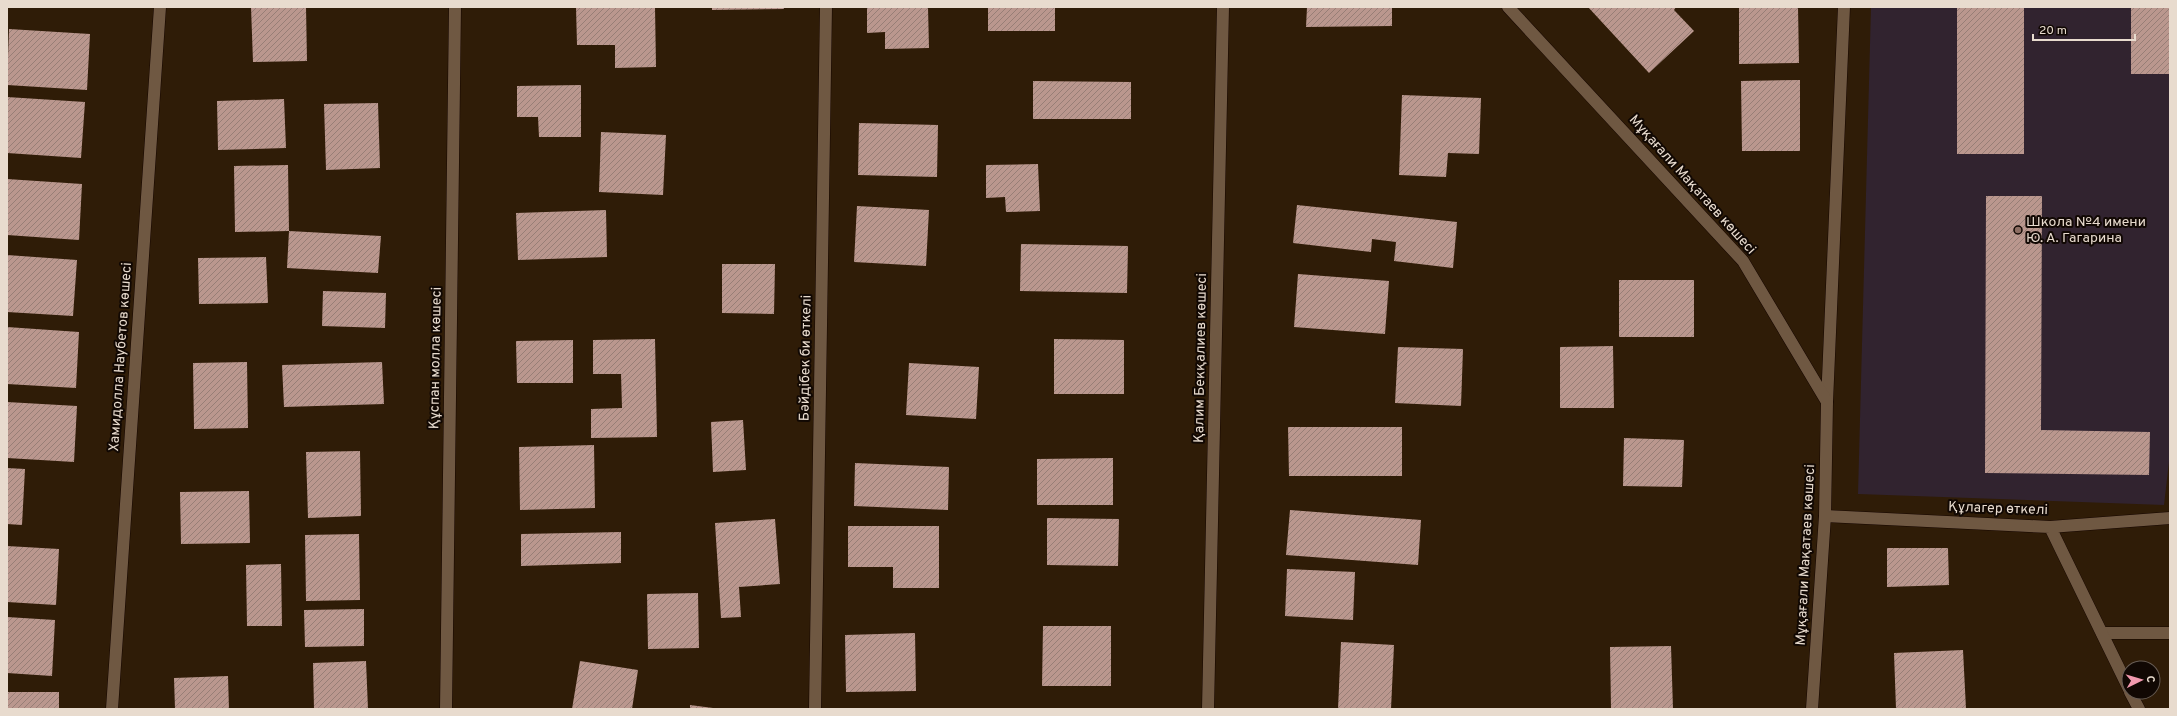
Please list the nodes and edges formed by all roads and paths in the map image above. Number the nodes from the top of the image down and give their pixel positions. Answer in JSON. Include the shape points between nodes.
{"nodes":[{"id":1,"x":160,"y":7,"type":"edge"},
{"id":2,"x":455,"y":7,"type":"edge"},
{"id":3,"x":826,"y":7,"type":"edge"},
{"id":4,"x":1223,"y":7,"type":"edge"},
{"id":5,"x":1508,"y":7,"type":"edge"},
{"id":6,"x":1844,"y":7,"type":"edge"},
{"id":7,"x":1827,"y":402,"type":"junction"},
{"id":8,"x":1825,"y":516,"type":"junction"},
{"id":9,"x":2170,"y":518,"type":"edge"},
{"id":10,"x":2050,"y":527,"type":"junction"},
{"id":11,"x":2102,"y":633,"type":"junction"},
{"id":12,"x":2170,"y":633,"type":"edge"},
{"id":13,"x":2121,"y":672,"type":"edge"},
{"id":14,"x":2134,"y":700,"type":"edge"},
{"id":15,"x":112,"y":709,"type":"edge"},
{"id":16,"x":446,"y":709,"type":"edge"},
{"id":17,"x":815,"y":709,"type":"edge"},
{"id":18,"x":1208,"y":709,"type":"edge"},
{"id":19,"x":1812,"y":709,"type":"edge"},
{"id":20,"x":2139,"y":709,"type":"edge"}],
"edges":[{"from":1,"to":15,"type":"street","name":"Хамидолла Наубетов көшесі"},
{"from":2,"to":16,"type":"street","name":"Құспан молла көшесі"},
{"from":3,"to":17,"type":"street","name":"Бәйдібек би өткелі"},
{"from":4,"to":18,"type":"street","name":"Қалим Бекқалиев көшесі"},
{"from":5,"to":7,"type":"street","name":"Мұқағали Мақатаев көшесі","via":[[1743,261]]},
{"from":6,"to":7,"type":"street","name":"Мұқағали Мақатаев көшесі"},
{"from":7,"to":8,"type":"street","name":"Мұқағали Мақатаев көшесі"},
{"from":8,"to":10,"type":"street","name":"Құлагер өткелі"},
{"from":8,"to":19,"type":"street","name":"Мұқағали Мақатаев көшесі"},
{"from":9,"to":10,"type":"street","name":"Құлагер өткелі"},
{"from":10,"to":11,"type":"street"},
{"from":11,"to":12,"type":"street"},
{"from":11,"to":13,"type":"street"},
{"from":14,"to":20,"type":"street"}]}
